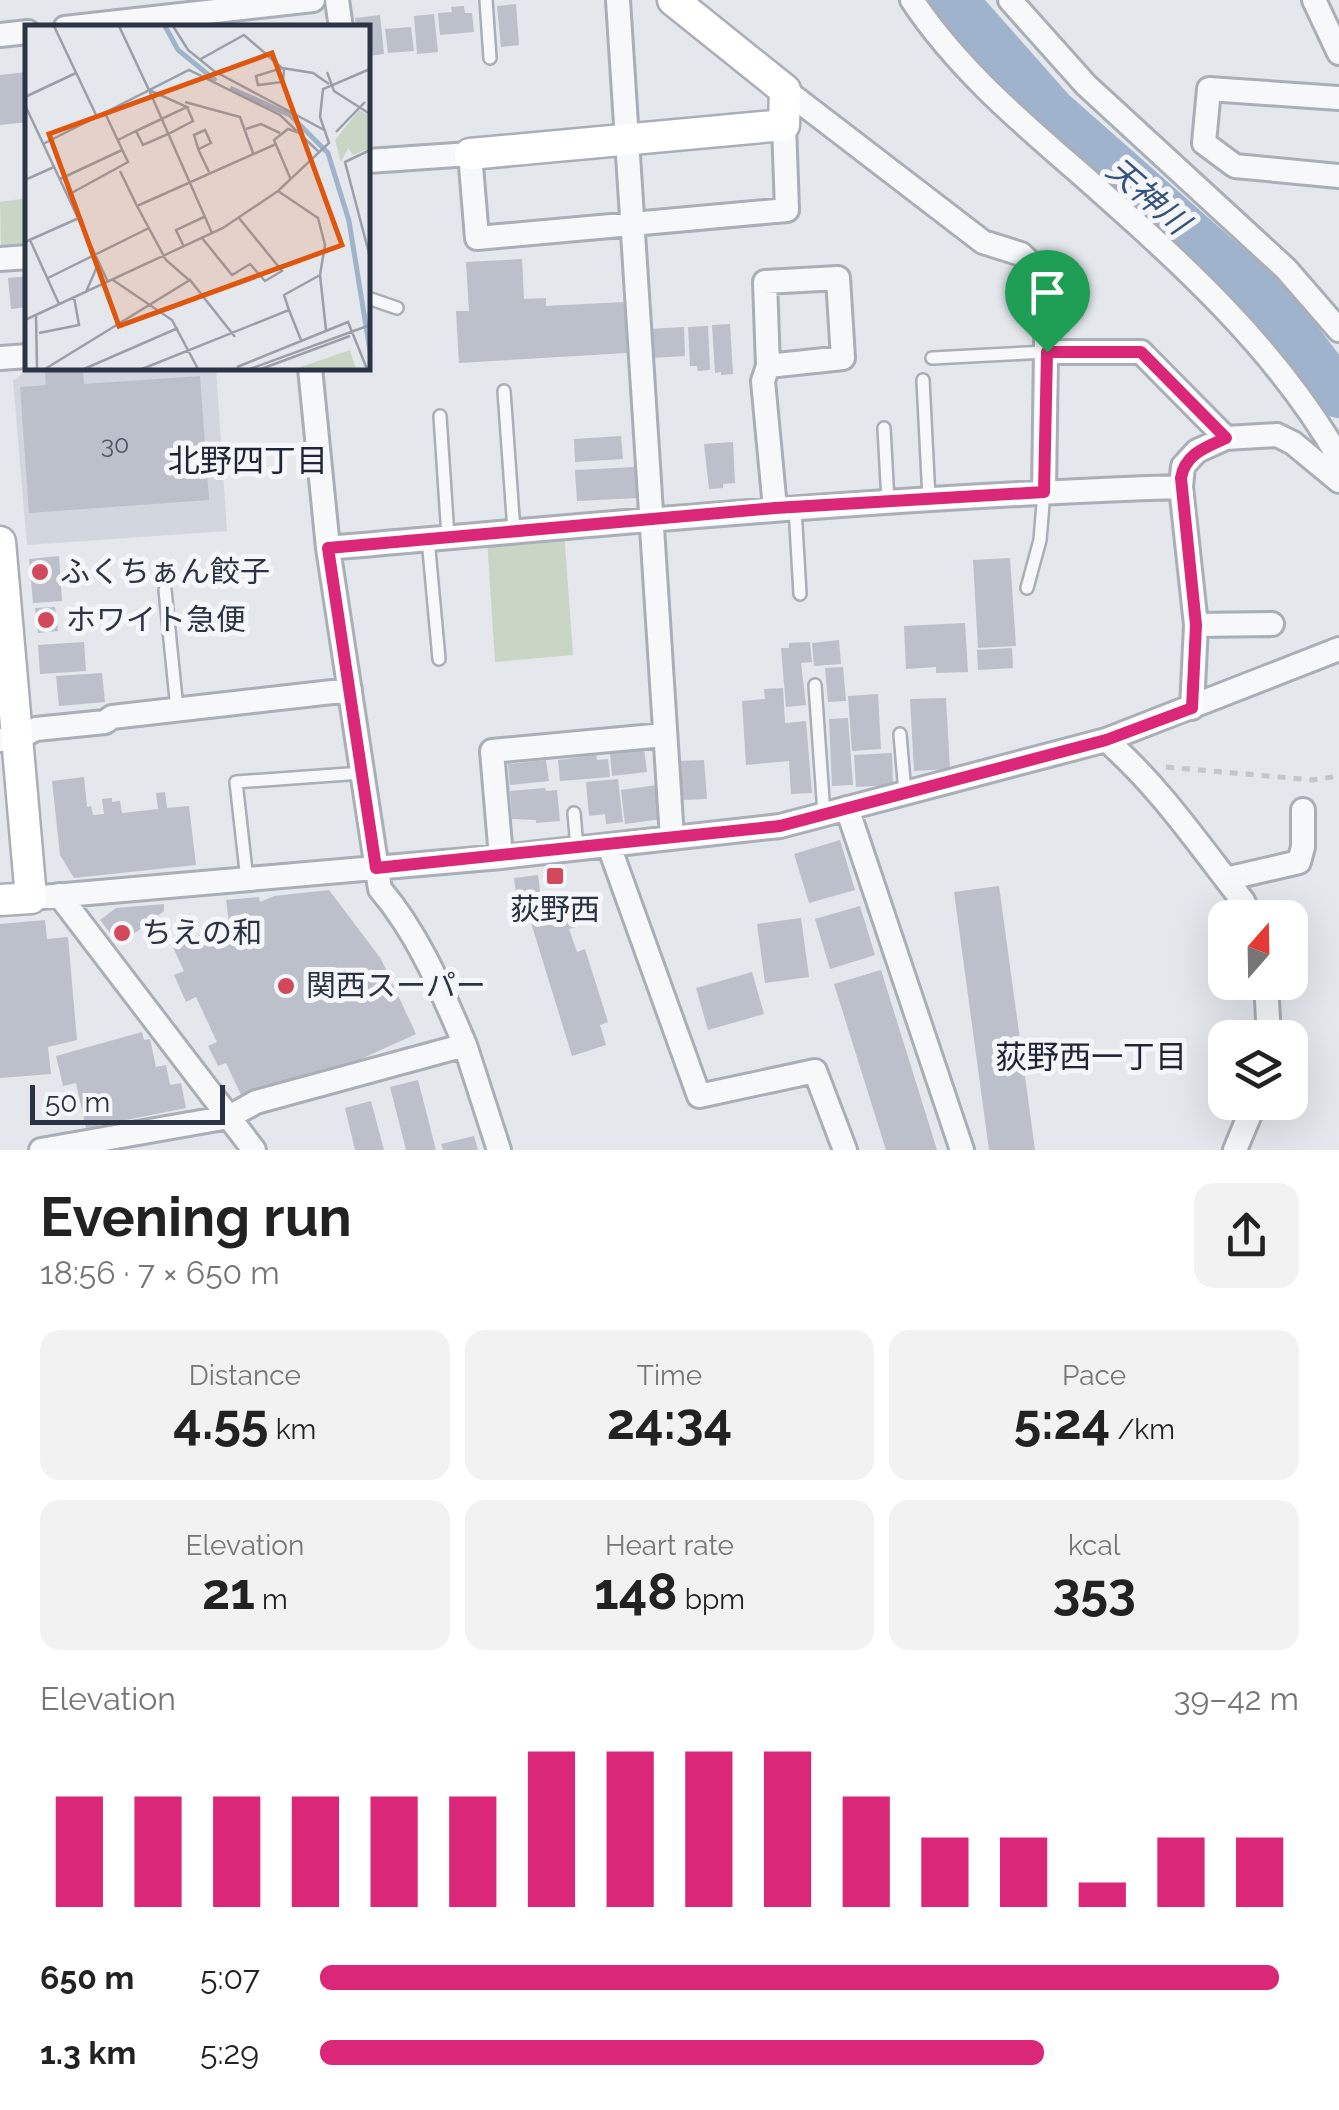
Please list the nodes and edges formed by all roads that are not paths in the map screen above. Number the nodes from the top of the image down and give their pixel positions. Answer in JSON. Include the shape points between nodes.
{"nodes":[{"id":1,"x":313,"y":0,"type":"edge"},
{"id":2,"x":337,"y":0,"type":"edge"},
{"id":3,"x":486,"y":0,"type":"edge"},
{"id":4,"x":618,"y":0,"type":"edge"},
{"id":5,"x":672,"y":0,"type":"edge"},
{"id":6,"x":912,"y":0,"type":"edge"},
{"id":7,"x":1010,"y":0,"type":"edge"},
{"id":8,"x":1314,"y":0,"type":"edge"},
{"id":9,"x":286,"y":2,"type":"edge"},
{"id":10,"x":229,"y":18,"type":"edge"},
{"id":11,"x":114,"y":25,"type":"edge"},
{"id":12,"x":340,"y":25,"type":"edge"},
{"id":13,"x":25,"y":32,"type":"edge"},
{"id":14,"x":0,"y":34,"type":"edge"},
{"id":15,"x":1339,"y":53,"type":"edge"},
{"id":16,"x":490,"y":58,"type":"dead end"},
{"id":17,"x":784,"y":90,"type":"junction"},
{"id":18,"x":1339,"y":98,"type":"edge"},
{"id":19,"x":784,"y":125,"type":"junction"},
{"id":20,"x":625,"y":138,"type":"junction"},
{"id":21,"x":470,"y":154,"type":"junction"},
{"id":22,"x":370,"y":161,"type":"edge"},
{"id":23,"x":1339,"y":176,"type":"edge"},
{"id":24,"x":630,"y":225,"type":"junction"},
{"id":25,"x":25,"y":257,"type":"edge"},
{"id":26,"x":0,"y":260,"type":"edge"},
{"id":27,"x":370,"y":299,"type":"edge"},
{"id":28,"x":397,"y":308,"type":"dead end"},
{"id":29,"x":1339,"y":327,"type":"edge"},
{"id":30,"x":1047,"y":352,"type":"junction"},
{"id":31,"x":25,"y":356,"type":"edge"},
{"id":32,"x":0,"y":358,"type":"edge"},
{"id":33,"x":932,"y":358,"type":"dead end"},
{"id":34,"x":768,"y":366,"type":"junction"},
{"id":35,"x":310,"y":370,"type":"edge"},
{"id":36,"x":923,"y":380,"type":"dead end"},
{"id":37,"x":504,"y":392,"type":"dead end"},
{"id":38,"x":440,"y":416,"type":"dead end"},
{"id":39,"x":884,"y":428,"type":"dead end"},
{"id":40,"x":1226,"y":438,"type":"junction"},
{"id":41,"x":1339,"y":458,"type":"edge"},
{"id":42,"x":1339,"y":481,"type":"edge"},
{"id":43,"x":1182,"y":488,"type":"junction"},
{"id":44,"x":1044,"y":492,"type":"junction"},
{"id":45,"x":929,"y":499,"type":"junction"},
{"id":46,"x":888,"y":502,"type":"junction"},
{"id":47,"x":785,"y":508,"type":"junction"},
{"id":48,"x":649,"y":519,"type":"junction"},
{"id":49,"x":514,"y":531,"type":"junction"},
{"id":50,"x":438,"y":538,"type":"junction"},
{"id":51,"x":0,"y":542,"type":"edge"},
{"id":52,"x":328,"y":548,"type":"junction"},
{"id":53,"x":1027,"y":588,"type":"dead end"},
{"id":54,"x":165,"y":590,"type":"dead end"},
{"id":55,"x":800,"y":594,"type":"dead end"},
{"id":56,"x":1272,"y":624,"type":"dead end"},
{"id":57,"x":1196,"y":625,"type":"junction"},
{"id":58,"x":1339,"y":650,"type":"edge"},
{"id":59,"x":439,"y":659,"type":"dead end"},
{"id":60,"x":815,"y":685,"type":"dead end"},
{"id":61,"x":350,"y":690,"type":"junction"},
{"id":62,"x":1192,"y":708,"type":"junction"},
{"id":63,"x":177,"y":709,"type":"junction"},
{"id":64,"x":900,"y":734,"type":"dead end"},
{"id":65,"x":664,"y":735,"type":"junction"},
{"id":66,"x":8,"y":739,"type":"edge"},
{"id":67,"x":1106,"y":740,"type":"junction"},
{"id":68,"x":363,"y":773,"type":"junction"},
{"id":69,"x":10,"y":781,"type":"edge"},
{"id":70,"x":904,"y":793,"type":"junction"},
{"id":71,"x":1303,"y":810,"type":"dead end"},
{"id":72,"x":836,"y":811,"type":"junction"},
{"id":73,"x":574,"y":813,"type":"dead end"},
{"id":74,"x":672,"y":838,"type":"junction"},
{"id":75,"x":609,"y":846,"type":"junction"},
{"id":76,"x":578,"y":849,"type":"junction"},
{"id":77,"x":501,"y":857,"type":"junction"},
{"id":78,"x":376,"y":868,"type":"junction"},
{"id":79,"x":1226,"y":879,"type":"junction"},
{"id":80,"x":248,"y":880,"type":"junction"},
{"id":81,"x":45,"y":896,"type":"junction"},
{"id":82,"x":0,"y":900,"type":"edge"},
{"id":83,"x":1243,"y":900,"type":"edge"},
{"id":84,"x":466,"y":1045,"type":"junction"},
{"id":85,"x":228,"y":1117,"type":"junction"},
{"id":86,"x":1248,"y":1120,"type":"edge"},
{"id":87,"x":41,"y":1150,"type":"edge"},
{"id":88,"x":254,"y":1150,"type":"edge"},
{"id":89,"x":499,"y":1150,"type":"edge"},
{"id":90,"x":846,"y":1150,"type":"edge"},
{"id":91,"x":962,"y":1150,"type":"edge"},
{"id":92,"x":1235,"y":1150,"type":"edge"}],
"edges":[{"from":1,"to":9,"type":"street"},
{"from":2,"to":12,"type":"street"},
{"from":3,"to":16,"type":"lane"},
{"from":4,"to":20,"type":"street"},
{"from":5,"to":17,"type":"street"},
{"from":6,"to":41,"type":"street","via":[[931,30],[1003,105],[1260,345]]},
{"from":7,"to":29,"type":"street","via":[[1086,86],[1286,268]]},
{"from":8,"to":15,"type":"street"},
{"from":9,"to":10,"type":"street"},
{"from":10,"to":11,"type":"street"},
{"from":13,"to":14,"type":"street"},
{"from":17,"to":19,"type":"street"},
{"from":17,"to":30,"type":"street","via":[[984,242],[1021,254],[1047,279]]},
{"from":18,"to":23,"type":"street","via":[[1209,89],[1204,143],[1235,166]]},
{"from":19,"to":20,"type":"street"},
{"from":19,"to":24,"type":"street","via":[[787,210]]},
{"from":20,"to":21,"type":"street"},
{"from":20,"to":24,"type":"street"},
{"from":21,"to":22,"type":"street"},
{"from":21,"to":24,"type":"street","via":[[476,238]]},
{"from":24,"to":48,"type":"street"},
{"from":25,"to":26,"type":"street"},
{"from":27,"to":28,"type":"lane"},
{"from":30,"to":33,"type":"lane"},
{"from":30,"to":40,"type":"street","via":[[1141,352]]},
{"from":30,"to":44,"type":"street"},
{"from":31,"to":32,"type":"street"},
{"from":34,"to":34,"type":"street","via":[[843,358],[838,278],[766,282]]},
{"from":34,"to":47,"type":"street","via":[[764,381]]},
{"from":35,"to":52,"type":"street"},
{"from":36,"to":45,"type":"lane"},
{"from":37,"to":49,"type":"lane"},
{"from":38,"to":50,"type":"lane"},
{"from":39,"to":46,"type":"lane"},
{"from":40,"to":42,"type":"street","via":[[1277,435]]},
{"from":40,"to":43,"type":"street","via":[[1183,466]]},
{"from":43,"to":44,"type":"street"},
{"from":43,"to":57,"type":"street"},
{"from":44,"to":45,"type":"street"},
{"from":44,"to":53,"type":"lane"},
{"from":45,"to":46,"type":"street"},
{"from":46,"to":47,"type":"street"},
{"from":47,"to":48,"type":"street"},
{"from":47,"to":55,"type":"lane"},
{"from":48,"to":49,"type":"street"},
{"from":48,"to":65,"type":"street"},
{"from":49,"to":50,"type":"street"},
{"from":50,"to":52,"type":"street"},
{"from":50,"to":59,"type":"lane"},
{"from":51,"to":66,"type":"street"},
{"from":52,"to":61,"type":"street"},
{"from":54,"to":63,"type":"lane"},
{"from":56,"to":57,"type":"street"},
{"from":57,"to":62,"type":"street"},
{"from":58,"to":62,"type":"street"},
{"from":60,"to":72,"type":"lane"},
{"from":61,"to":63,"type":"street"},
{"from":61,"to":68,"type":"street"},
{"from":62,"to":67,"type":"street"},
{"from":63,"to":66,"type":"street"},
{"from":64,"to":70,"type":"lane"},
{"from":65,"to":74,"type":"street"},
{"from":65,"to":77,"type":"street","via":[[491,744]]},
{"from":66,"to":69,"type":"street"},
{"from":67,"to":70,"type":"street"},
{"from":67,"to":79,"type":"street"},
{"from":68,"to":78,"type":"street"},
{"from":68,"to":80,"type":"lane","via":[[236,782]]},
{"from":69,"to":81,"type":"street"},
{"from":70,"to":72,"type":"street"},
{"from":71,"to":79,"type":"street","via":[[1313,846],[1300,862]]},
{"from":72,"to":74,"type":"street","via":[[780,826]]},
{"from":72,"to":91,"type":"street"},
{"from":73,"to":76,"type":"lane"},
{"from":74,"to":75,"type":"street"},
{"from":75,"to":76,"type":"street"},
{"from":75,"to":90,"type":"street","via":[[699,1096],[814,1072]]},
{"from":76,"to":77,"type":"street"},
{"from":77,"to":78,"type":"street"},
{"from":78,"to":80,"type":"street"},
{"from":78,"to":84,"type":"street","via":[[380,889],[432,968]]},
{"from":79,"to":83,"type":"street"},
{"from":80,"to":81,"type":"street"},
{"from":81,"to":82,"type":"street"},
{"from":81,"to":85,"type":"street"},
{"from":84,"to":85,"type":"street","via":[[256,1102]]},
{"from":84,"to":89,"type":"street"},
{"from":85,"to":87,"type":"street"},
{"from":85,"to":88,"type":"street"},
{"from":86,"to":92,"type":"street"}]}
